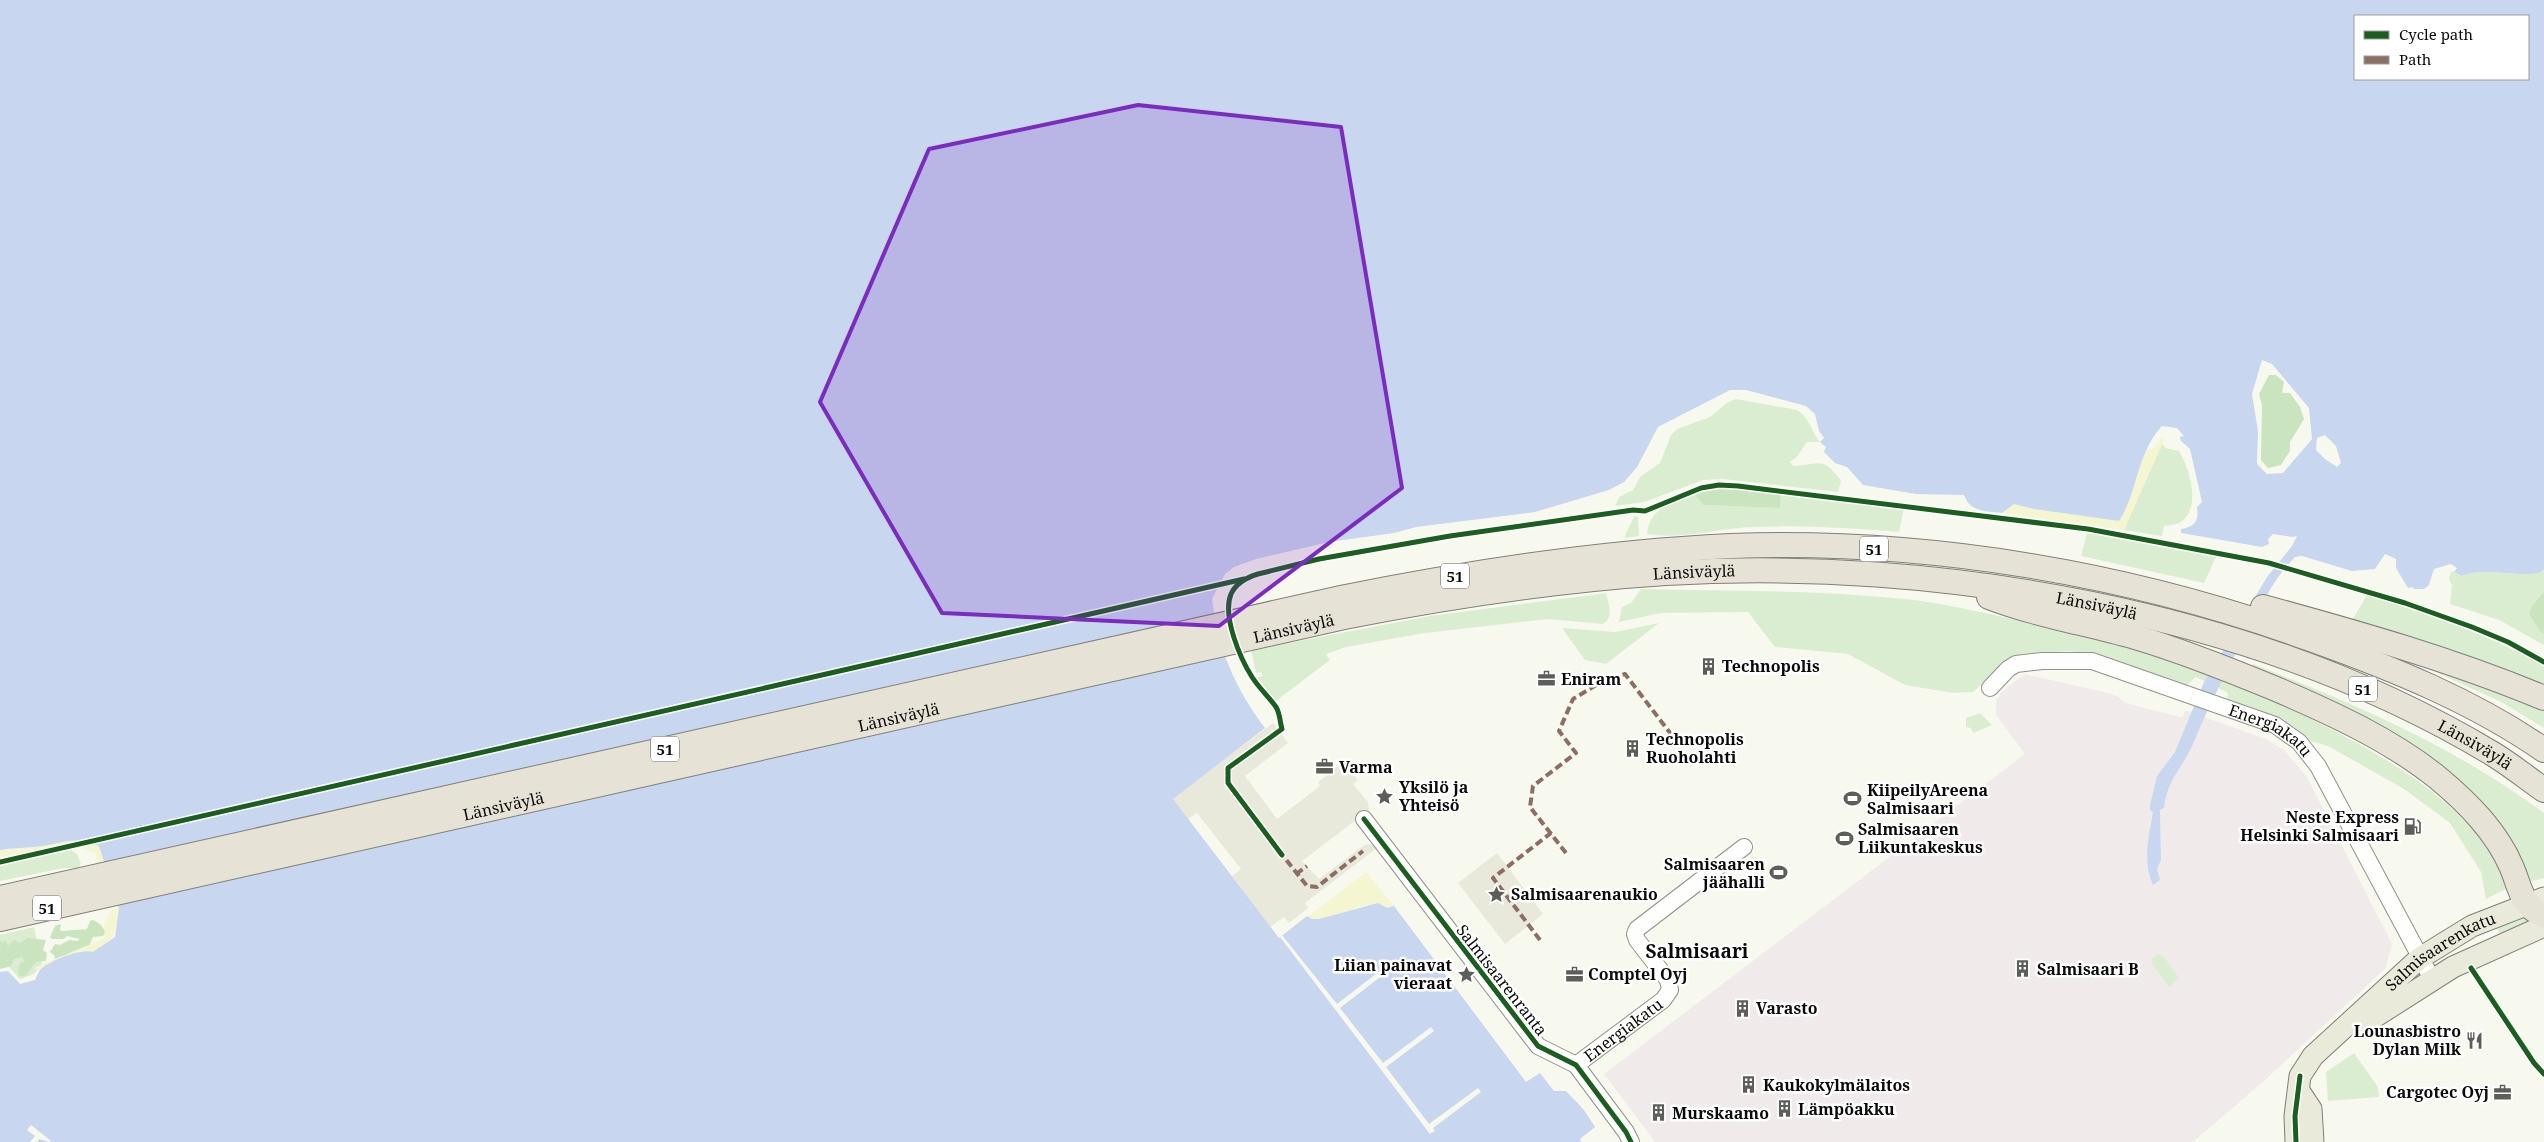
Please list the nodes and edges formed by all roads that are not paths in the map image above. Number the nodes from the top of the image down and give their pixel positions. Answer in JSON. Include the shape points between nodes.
{"nodes":[{"id":1,"x":2072,"y":573,"type":"junction"},
{"id":2,"x":1950,"y":583,"type":"junction"},
{"id":3,"x":1242,"y":630,"type":"junction"},
{"id":4,"x":1990,"y":688,"type":"dead end"},
{"id":5,"x":2544,"y":698,"type":"edge"},
{"id":6,"x":2544,"y":750,"type":"edge"},
{"id":7,"x":2544,"y":790,"type":"edge"},
{"id":8,"x":1364,"y":819,"type":"dead end"},
{"id":9,"x":1744,"y":847,"type":"dead end"},
{"id":10,"x":92,"y":888,"type":"junction"},
{"id":11,"x":0,"y":898,"type":"edge"},
{"id":12,"x":2538,"y":905,"type":"edge"},
{"id":13,"x":0,"y":919,"type":"edge"},
{"id":14,"x":2544,"y":926,"type":"edge"},
{"id":15,"x":2420,"y":958,"type":"junction"},
{"id":16,"x":2432,"y":979,"type":"junction"},
{"id":17,"x":2349,"y":1025,"type":"junction"},
{"id":18,"x":1576,"y":1065,"type":"junction"},
{"id":19,"x":2299,"y":1091,"type":"junction"},
{"id":20,"x":1631,"y":1142,"type":"edge"},
{"id":21,"x":2296,"y":1142,"type":"edge"},
{"id":22,"x":2313,"y":1142,"type":"edge"}],
"edges":[{"from":1,"to":3,"type":"highway","name":"Länsiväylä","number":"51","via":[[1874,549],[1732,546],[1592,556],[1512,566],[1423,582]]},
{"from":1,"to":5,"type":"highway","via":[[2178,586],[2263,607],[2411,650]]},
{"from":1,"to":6,"type":"highway","name":"Länsiväylä","number":"51","via":[[2215,607],[2348,653],[2464,702]]},
{"from":2,"to":3,"type":"highway","name":"Länsiväylä","number":"51","via":[[1801,572],[1669,573],[1592,579],[1434,600]]},
{"from":2,"to":7,"type":"highway","name":"Länsiväylä","number":"51","via":[[2068,598],[2209,633],[2274,654],[2338,678],[2441,725],[2496,756]]},
{"from":2,"to":12,"type":"highway","via":[[2022,610],[2136,637],[2210,662],[2309,703],[2361,730],[2437,778],[2476,814]]},
{"from":3,"to":10,"type":"highway","name":"Länsiväylä","number":"51"},
{"from":4,"to":15,"type":"street","name":"Energiakatu","via":[[2016,664],[2092,661],[2276,724],[2308,751],[2318,766]]},
{"from":8,"to":18,"type":"street","name":"Salmisaarenranta","via":[[1538,1046]]},
{"from":9,"to":18,"type":"street","name":"Energiakatu","via":[[1637,929],[1637,940],[1668,980],[1670,990],[1663,1000]]},
{"from":10,"to":11,"type":"highway","name":"Länsiväylä","number":"51"},
{"from":10,"to":13,"type":"highway","name":"Länsiväylä","number":"51"},
{"from":12,"to":15,"type":"main road","name":"Salmisaarenkatu","via":[[2472,926]]},
{"from":14,"to":16,"type":"main road","name":"Salmisaarenkatu","via":[[2498,945]]},
{"from":15,"to":16,"type":"street","name":"Energiakatu"},
{"from":15,"to":17,"type":"main road","name":"Salmisaarenkatu"},
{"from":16,"to":17,"type":"main road","name":"Salmisaarenkatu","via":[[2373,1018]]},
{"from":17,"to":19,"type":"main road","name":"Salmisaarenkatu","via":[[2306,1064],[2300,1076]]},
{"from":18,"to":20,"type":"street","name":"Salmisaarenranta"},
{"from":19,"to":21,"type":"main road","name":"Salmisaarenkatu","via":[[2295,1116]]},
{"from":19,"to":22,"type":"main road","via":[[2311,1109]]}]}
